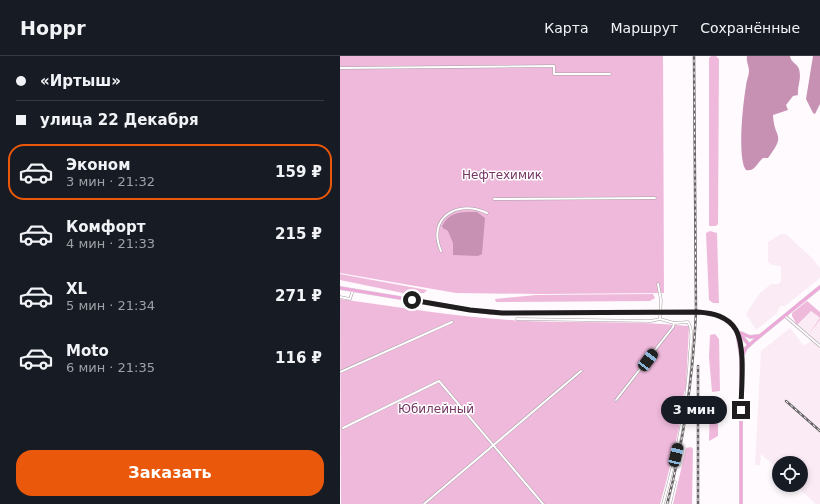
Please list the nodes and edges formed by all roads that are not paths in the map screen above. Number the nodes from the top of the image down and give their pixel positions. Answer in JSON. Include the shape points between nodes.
{"nodes":[{"id":1,"x":340,"y":68,"type":"edge"},
{"id":2,"x":610,"y":74,"type":"dead end"},
{"id":3,"x":655,"y":198,"type":"dead end"},
{"id":4,"x":494,"y":199,"type":"dead end"},
{"id":5,"x":487,"y":213,"type":"dead end"},
{"id":6,"x":441,"y":250,"type":"dead end"},
{"id":7,"x":658,"y":284,"type":"dead end"},
{"id":8,"x":820,"y":287,"type":"edge"},
{"id":9,"x":340,"y":288,"type":"edge"},
{"id":10,"x":353,"y":290,"type":"junction"},
{"id":11,"x":340,"y":297,"type":"edge"},
{"id":12,"x":660,"y":312,"type":"junction"},
{"id":13,"x":785,"y":316,"type":"junction"},
{"id":14,"x":517,"y":319,"type":"dead end"},
{"id":15,"x":660,"y":319,"type":"junction"},
{"id":16,"x":452,"y":322,"type":"dead end"},
{"id":17,"x":674,"y":323,"type":"junction"},
{"id":18,"x":735,"y":329,"type":"junction"},
{"id":19,"x":762,"y":334,"type":"junction"},
{"id":20,"x":749,"y":345,"type":"junction"},
{"id":21,"x":820,"y":346,"type":"edge"},
{"id":22,"x":741,"y":358,"type":"junction"},
{"id":23,"x":340,"y":372,"type":"edge"},
{"id":24,"x":581,"y":372,"type":"dead end"},
{"id":25,"x":616,"y":400,"type":"dead end"},
{"id":26,"x":342,"y":428,"type":"dead end"},
{"id":27,"x":494,"y":445,"type":"junction"},
{"id":28,"x":676,"y":482,"type":"dead end"},
{"id":29,"x":424,"y":504,"type":"edge"},
{"id":30,"x":543,"y":504,"type":"edge"},
{"id":31,"x":663,"y":504,"type":"edge"},
{"id":32,"x":670,"y":504,"type":"edge"},
{"id":33,"x":741,"y":504,"type":"edge"}],
"edges":[{"from":1,"to":2,"type":"street","via":[[554,66],[554,74]]},
{"from":3,"to":4,"type":"street"},
{"from":5,"to":6,"type":"street","via":[[477,209],[455,210],[448,213],[442,219],[436,235]]},
{"from":7,"to":12,"type":"street"},
{"from":8,"to":13,"type":"main road"},
{"from":9,"to":10,"type":"main road"},
{"from":10,"to":11,"type":"street","via":[[350,299]]},
{"from":10,"to":12,"type":"main road","via":[[491,312]]},
{"from":12,"to":15,"type":"street"},
{"from":12,"to":18,"type":"main road","via":[[710,313],[725,319]]},
{"from":13,"to":19,"type":"main road"},
{"from":13,"to":21,"type":"street"},
{"from":14,"to":15,"type":"street"},
{"from":15,"to":17,"type":"street"},
{"from":16,"to":23,"type":"street"},
{"from":17,"to":25,"type":"street"},
{"from":17,"to":31,"type":"street","via":[[685,321],[690,325],[690,362],[681,432]]},
{"from":18,"to":19,"type":"main road","via":[[750,337]]},
{"from":18,"to":20,"type":"main road"},
{"from":18,"to":22,"type":"main road"},
{"from":19,"to":20,"type":"main road"},
{"from":20,"to":22,"type":"main road"},
{"from":22,"to":33,"type":"main road"},
{"from":24,"to":27,"type":"street"},
{"from":26,"to":27,"type":"street","via":[[439,381]]},
{"from":27,"to":29,"type":"street"},
{"from":27,"to":30,"type":"street"},
{"from":28,"to":32,"type":"street"}]}
